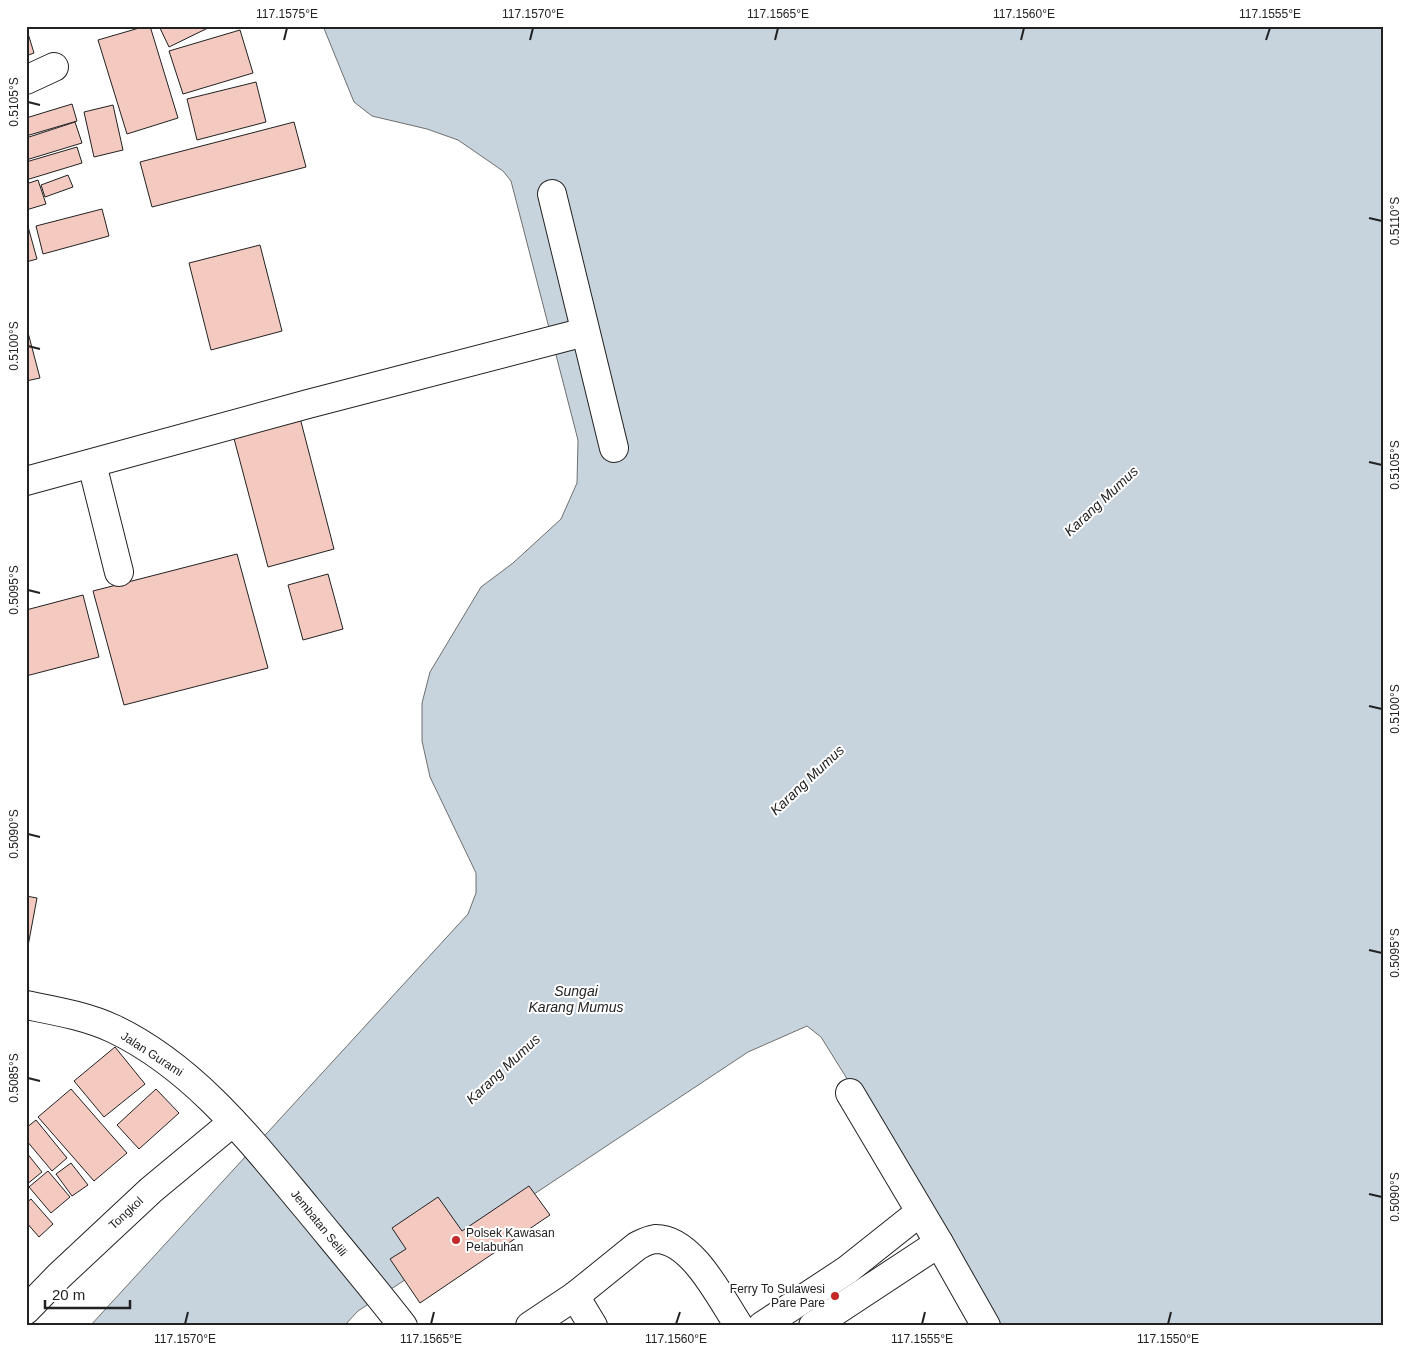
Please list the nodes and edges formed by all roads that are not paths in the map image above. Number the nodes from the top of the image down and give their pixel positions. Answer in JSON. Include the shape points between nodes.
{"nodes":[{"id":1,"x":54,"y":67,"type":"dead end"},
{"id":2,"x":26,"y":80,"type":"edge"},
{"id":3,"x":552,"y":194,"type":"dead end"},
{"id":4,"x":585,"y":332,"type":"junction"},
{"id":5,"x":614,"y":448,"type":"dead end"},
{"id":6,"x":92,"y":464,"type":"junction"},
{"id":7,"x":26,"y":481,"type":"edge"},
{"id":8,"x":119,"y":572,"type":"dead end"},
{"id":9,"x":26,"y":1005,"type":"edge"},
{"id":10,"x":850,"y":1092,"type":"dead end"},
{"id":11,"x":233,"y":1122,"type":"junction"},
{"id":12,"x":920,"y":1212,"type":"junction"},
{"id":13,"x":939,"y":1244,"type":"junction"},
{"id":14,"x":575,"y":1296,"type":"junction"},
{"id":15,"x":26,"y":1310,"type":"edge"},
{"id":16,"x":546,"y":1321,"type":"edge"},
{"id":17,"x":402,"y":1324,"type":"edge"},
{"id":18,"x":593,"y":1326,"type":"edge"},
{"id":19,"x":739,"y":1326,"type":"edge"},
{"id":20,"x":762,"y":1326,"type":"edge"},
{"id":21,"x":813,"y":1326,"type":"edge"},
{"id":22,"x":986,"y":1326,"type":"edge"}],
"edges":[{"from":1,"to":2,"type":"main road"},
{"from":3,"to":4,"type":"main road"},
{"from":4,"to":5,"type":"main road"},
{"from":4,"to":6,"type":"main road"},
{"from":6,"to":7,"type":"main road"},
{"from":6,"to":8,"type":"main road"},
{"from":9,"to":11,"type":"main road","name":"Jalan Gurami","via":[[83,1018],[134,1040],[164,1058],[192,1081]]},
{"from":10,"to":12,"type":"main road"},
{"from":11,"to":15,"type":"main road","name":"Tongkol","via":[[151,1190]]},
{"from":11,"to":17,"type":"main road","name":"Jembatan Selili","via":[[253,1142]]},
{"from":12,"to":13,"type":"main road"},
{"from":12,"to":20,"type":"main road","via":[[848,1270]]},
{"from":13,"to":21,"type":"main road"},
{"from":13,"to":22,"type":"main road"},
{"from":14,"to":16,"type":"main road"},
{"from":14,"to":18,"type":"main road"},
{"from":14,"to":19,"type":"main road","via":[[637,1246],[657,1239],[688,1253],[711,1281]]}]}
